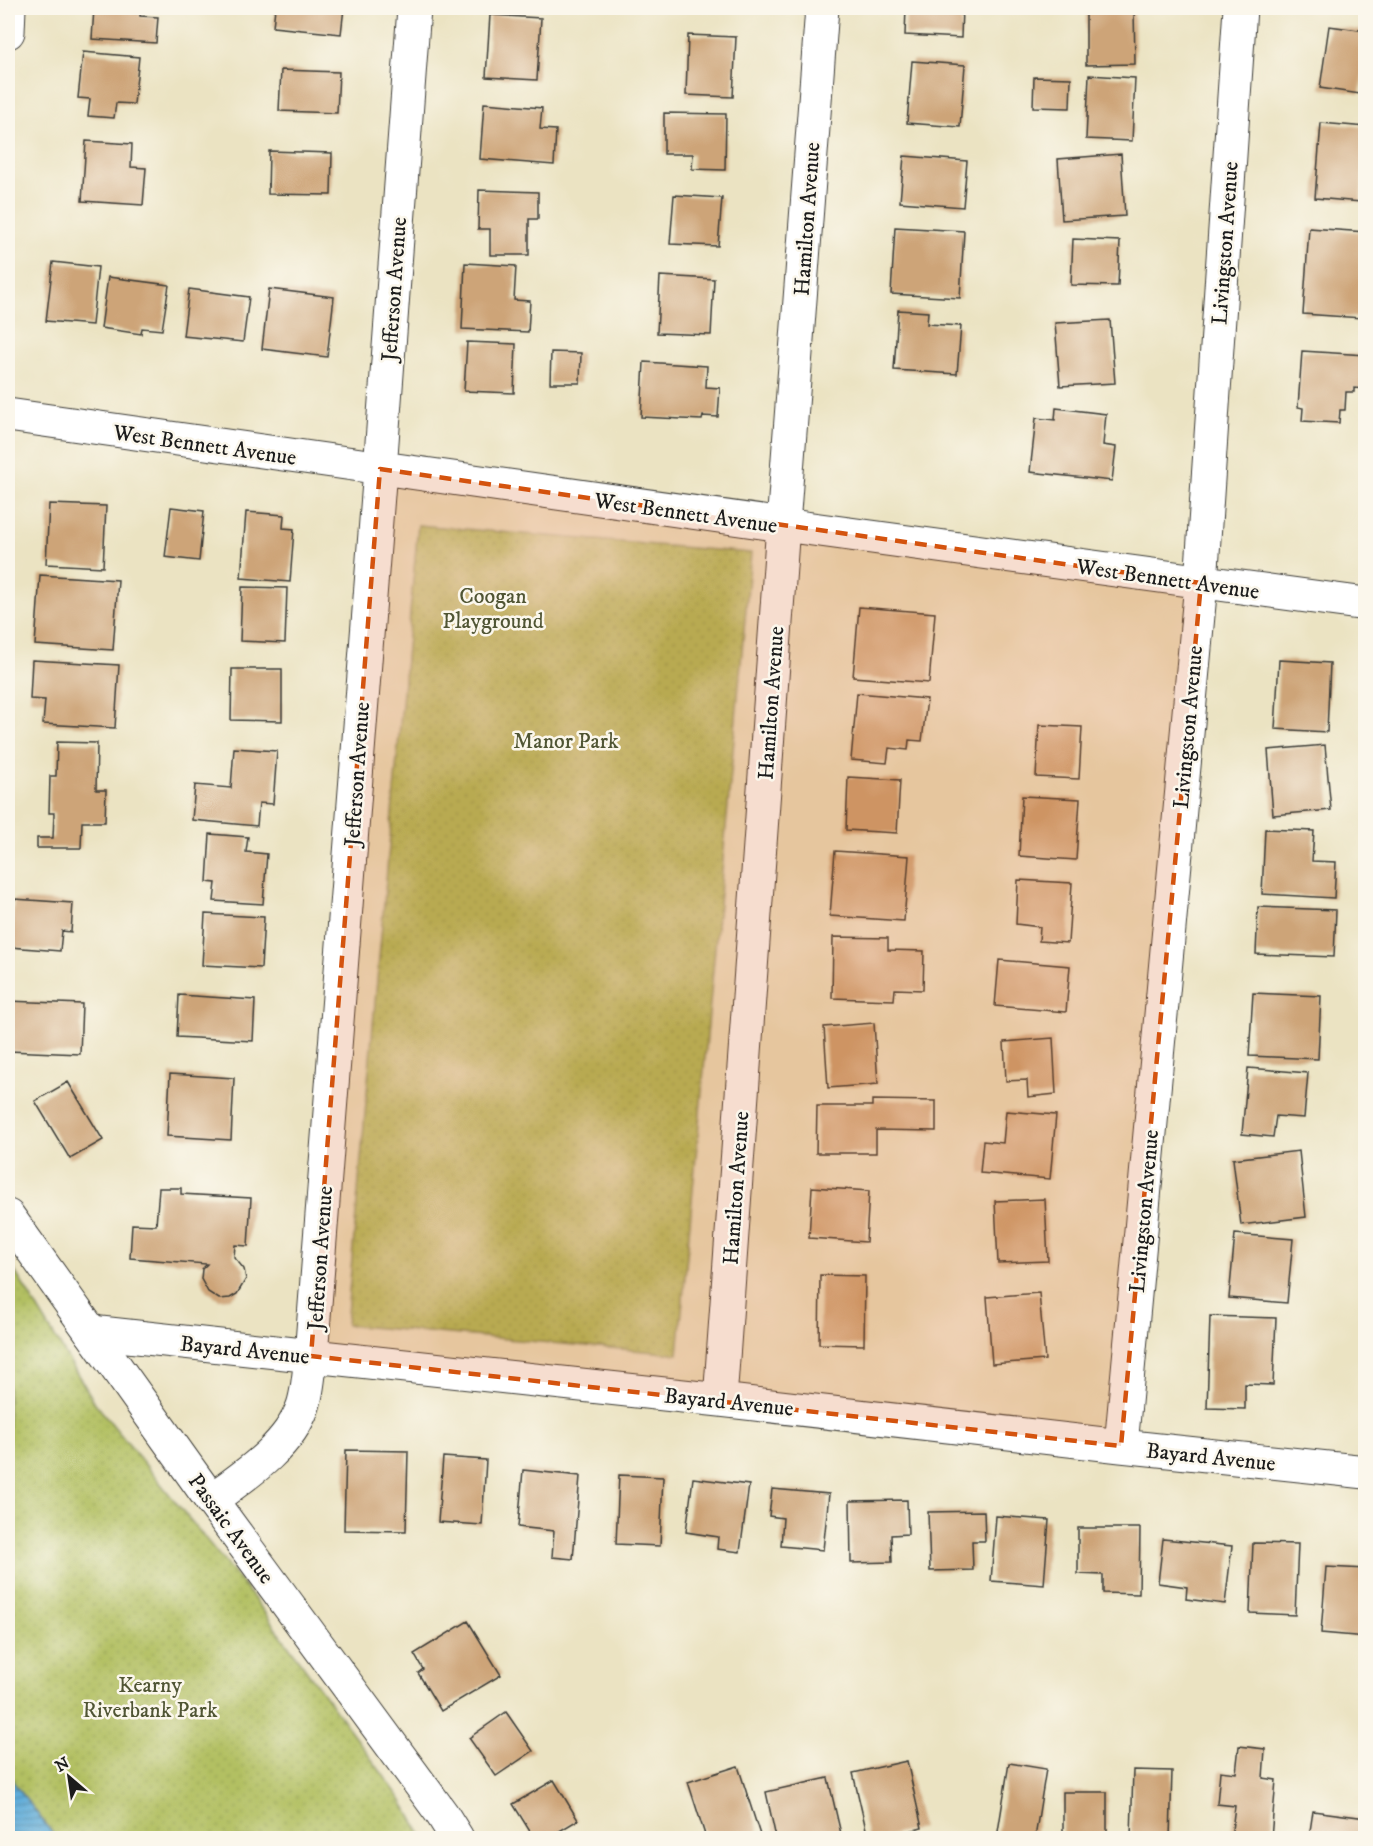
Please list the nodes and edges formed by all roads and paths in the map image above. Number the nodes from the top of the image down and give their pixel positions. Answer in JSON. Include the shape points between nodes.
{"nodes":[{"id":1,"x":9,"y":8,"type":"edge"},
{"id":2,"x":414,"y":8,"type":"edge"},
{"id":3,"x":822,"y":8,"type":"edge"},
{"id":4,"x":1240,"y":8,"type":"edge"},
{"id":5,"x":8,"y":32,"type":"edge"},
{"id":6,"x":8,"y":415,"type":"edge"},
{"id":7,"x":380,"y":469,"type":"junction"},
{"id":8,"x":783,"y":525,"type":"junction"},
{"id":9,"x":1201,"y":583,"type":"junction"},
{"id":10,"x":1365,"y":604,"type":"edge"},
{"id":11,"x":8,"y":1216,"type":"edge"},
{"id":12,"x":91,"y":1332,"type":"junction"},
{"id":13,"x":311,"y":1356,"type":"junction"},
{"id":14,"x":720,"y":1400,"type":"junction"},
{"id":15,"x":1121,"y":1446,"type":"junction"},
{"id":16,"x":1365,"y":1472,"type":"edge"},
{"id":17,"x":211,"y":1500,"type":"junction"},
{"id":18,"x":458,"y":1839,"type":"edge"}],
"edges":[{"from":1,"to":5,"type":"street"},
{"from":2,"to":7,"type":"street","name":"Jefferson Avenue"},
{"from":3,"to":8,"type":"street","name":"Hamilton Avenue"},
{"from":4,"to":9,"type":"street","name":"Livingston Avenue"},
{"from":6,"to":7,"type":"street","name":"West Bennett Avenue"},
{"from":7,"to":8,"type":"street","name":"West Bennett Avenue"},
{"from":7,"to":13,"type":"street","name":"Jefferson Avenue"},
{"from":8,"to":9,"type":"street","name":"West Bennett Avenue"},
{"from":8,"to":14,"type":"street","name":"Hamilton Avenue"},
{"from":9,"to":10,"type":"street","name":"West Bennett Avenue"},
{"from":9,"to":15,"type":"street","name":"Livingston Avenue"},
{"from":11,"to":12,"type":"street","name":"Passaic Avenue"},
{"from":12,"to":13,"type":"street","name":"Bayard Avenue"},
{"from":12,"to":17,"type":"street","name":"Passaic Avenue"},
{"from":13,"to":14,"type":"street","name":"Bayard Avenue"},
{"from":13,"to":17,"type":"street","name":"Jefferson Avenue","via":[[303,1406],[284,1440]]},
{"from":14,"to":15,"type":"street","name":"Bayard Avenue"},
{"from":15,"to":16,"type":"street","name":"Bayard Avenue"},
{"from":17,"to":18,"type":"street","name":"Passaic Avenue"}]}
